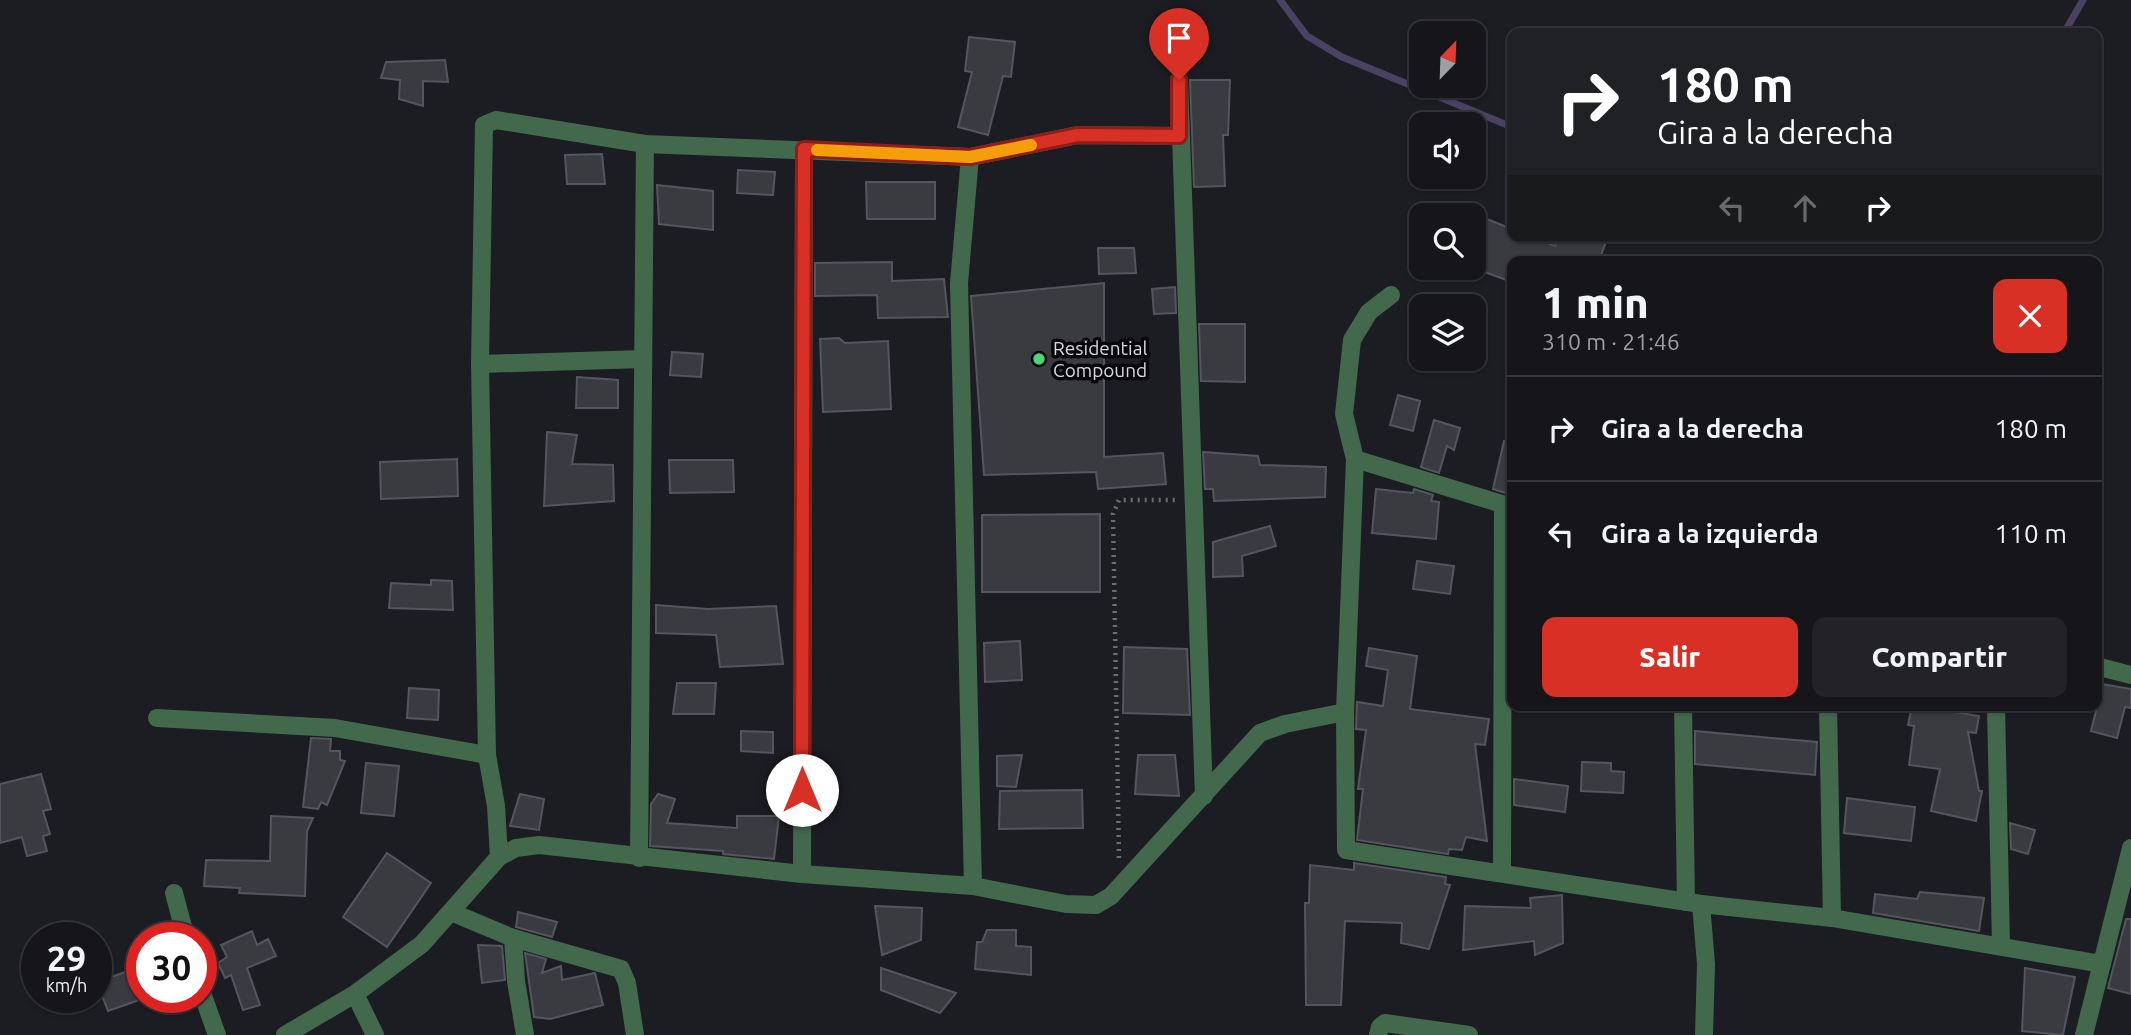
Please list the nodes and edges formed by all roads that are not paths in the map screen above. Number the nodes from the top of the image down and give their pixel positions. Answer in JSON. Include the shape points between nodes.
{"nodes":[{"id":1,"x":1179,"y":80,"type":"dead end"},
{"id":2,"x":1179,"y":136,"type":"junction"},
{"id":3,"x":645,"y":144,"type":"junction"},
{"id":4,"x":804,"y":149,"type":"junction"},
{"id":5,"x":970,"y":157,"type":"junction"},
{"id":6,"x":1391,"y":295,"type":"dead end"},
{"id":7,"x":643,"y":359,"type":"junction"},
{"id":8,"x":480,"y":364,"type":"junction"},
{"id":9,"x":1354,"y":459,"type":"junction"},
{"id":10,"x":1507,"y":506,"type":"edge"},
{"id":11,"x":1507,"y":567,"type":"edge"},
{"id":12,"x":2102,"y":668,"type":"edge"},
{"id":13,"x":2131,"y":675,"type":"edge"},
{"id":14,"x":1683,"y":711,"type":"edge"},
{"id":15,"x":1828,"y":711,"type":"edge"},
{"id":16,"x":1996,"y":711,"type":"edge"},
{"id":17,"x":1345,"y":712,"type":"junction"},
{"id":18,"x":157,"y":718,"type":"dead end"},
{"id":19,"x":487,"y":755,"type":"junction"},
{"id":20,"x":1204,"y":796,"type":"junction"},
{"id":21,"x":2131,"y":848,"type":"edge"},
{"id":22,"x":499,"y":857,"type":"junction"},
{"id":23,"x":639,"y":858,"type":"junction"},
{"id":24,"x":1502,"y":872,"type":"junction"},
{"id":25,"x":802,"y":874,"type":"junction"},
{"id":26,"x":973,"y":886,"type":"junction"},
{"id":27,"x":174,"y":893,"type":"dead end"},
{"id":28,"x":1694,"y":903,"type":"junction"},
{"id":29,"x":451,"y":912,"type":"junction"},
{"id":30,"x":1832,"y":918,"type":"junction"},
{"id":31,"x":182,"y":922,"type":"edge"},
{"id":32,"x":513,"y":938,"type":"junction"},
{"id":33,"x":2001,"y":945,"type":"junction"},
{"id":34,"x":2102,"y":964,"type":"junction"},
{"id":35,"x":355,"y":994,"type":"junction"},
{"id":36,"x":209,"y":1013,"type":"edge"},
{"id":37,"x":217,"y":1035,"type":"edge"},
{"id":38,"x":285,"y":1035,"type":"edge"},
{"id":39,"x":374,"y":1035,"type":"edge"},
{"id":40,"x":525,"y":1035,"type":"edge"},
{"id":41,"x":635,"y":1035,"type":"edge"},
{"id":42,"x":1378,"y":1035,"type":"edge"},
{"id":43,"x":1469,"y":1035,"type":"edge"},
{"id":44,"x":1704,"y":1035,"type":"edge"},
{"id":45,"x":2084,"y":1035,"type":"edge"}],
"edges":[{"from":1,"to":2,"type":"street"},
{"from":2,"to":5,"type":"street","via":[[1078,135]]},
{"from":2,"to":20,"type":"street"},
{"from":3,"to":4,"type":"street"},
{"from":3,"to":7,"type":"street"},
{"from":3,"to":8,"type":"street","via":[[496,120],[484,125]]},
{"from":4,"to":5,"type":"street"},
{"from":4,"to":25,"type":"street"},
{"from":5,"to":26,"type":"street","via":[[959,282]]},
{"from":6,"to":9,"type":"street","via":[[1369,312],[1352,340],[1344,414]]},
{"from":7,"to":8,"type":"street"},
{"from":7,"to":23,"type":"street"},
{"from":8,"to":19,"type":"street"},
{"from":9,"to":10,"type":"street"},
{"from":9,"to":17,"type":"street"},
{"from":11,"to":24,"type":"street"},
{"from":12,"to":13,"type":"street"},
{"from":14,"to":28,"type":"street"},
{"from":15,"to":30,"type":"street"},
{"from":16,"to":33,"type":"street"},
{"from":17,"to":20,"type":"street","via":[[1260,733]]},
{"from":17,"to":24,"type":"street","via":[[1346,850]]},
{"from":18,"to":19,"type":"street","via":[[335,728]]},
{"from":19,"to":22,"type":"street"},
{"from":20,"to":26,"type":"street","via":[[1096,905],[1066,904]]},
{"from":21,"to":34,"type":"street"},
{"from":22,"to":23,"type":"street","via":[[516,848],[539,845]]},
{"from":22,"to":29,"type":"street"},
{"from":23,"to":25,"type":"street"},
{"from":24,"to":28,"type":"street"},
{"from":25,"to":26,"type":"street"},
{"from":27,"to":31,"type":"street"},
{"from":28,"to":30,"type":"street"},
{"from":28,"to":44,"type":"street","via":[[1706,964]]},
{"from":29,"to":32,"type":"street"},
{"from":29,"to":35,"type":"street","via":[[422,944]]},
{"from":30,"to":33,"type":"street"},
{"from":32,"to":40,"type":"street"},
{"from":32,"to":41,"type":"street","via":[[621,969]]},
{"from":33,"to":34,"type":"street"},
{"from":34,"to":45,"type":"street"},
{"from":35,"to":38,"type":"street"},
{"from":35,"to":39,"type":"street"},
{"from":36,"to":37,"type":"street"},
{"from":42,"to":43,"type":"street","via":[[1385,1023]]}]}
